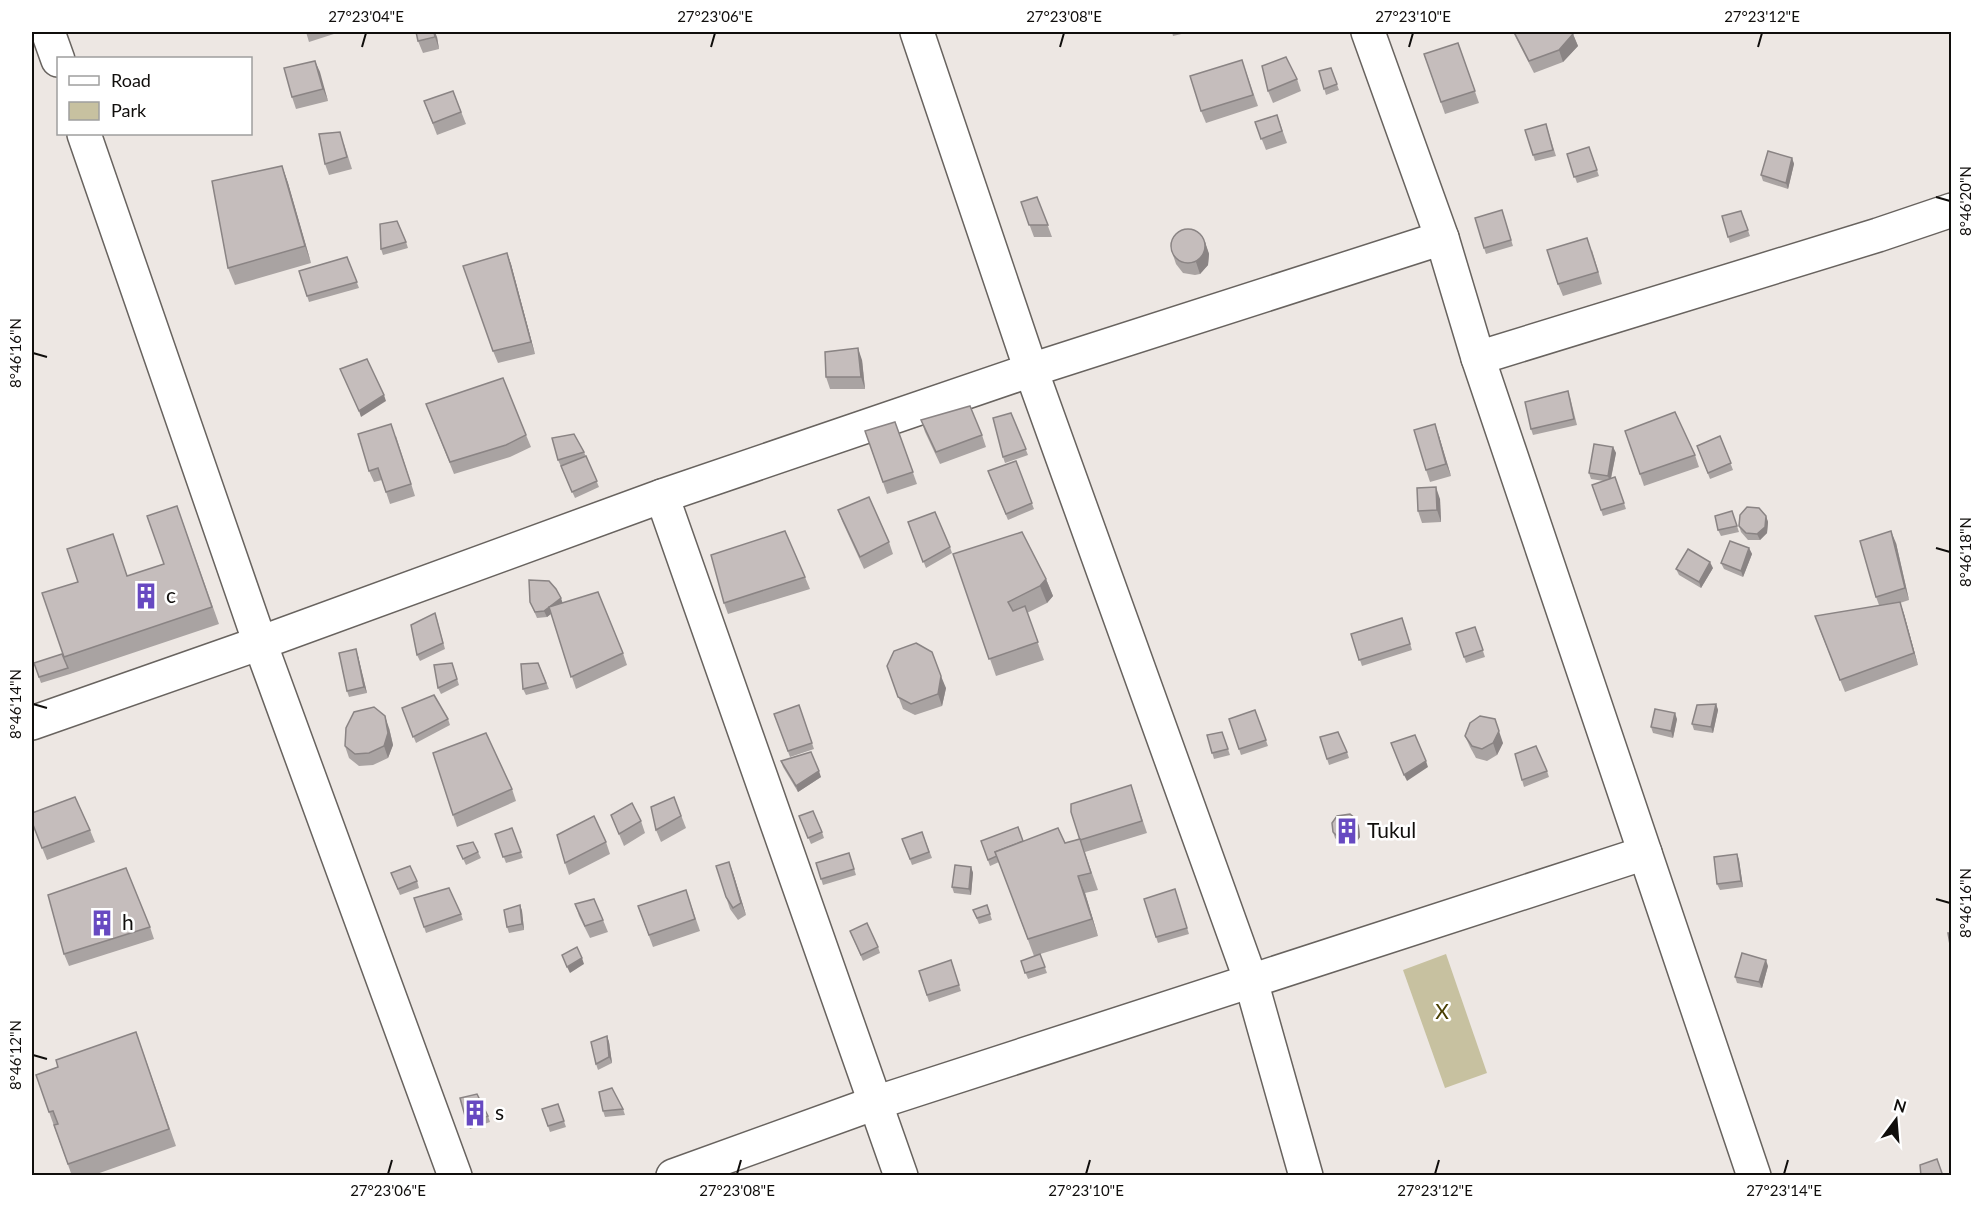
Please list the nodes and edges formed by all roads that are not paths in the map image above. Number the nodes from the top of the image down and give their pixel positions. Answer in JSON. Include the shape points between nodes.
{"nodes":[{"id":1,"x":48,"y":32,"type":"edge"},
{"id":2,"x":917,"y":32,"type":"edge"},
{"id":3,"x":1368,"y":32,"type":"edge"},
{"id":4,"x":57,"y":57,"type":"edge"},
{"id":5,"x":84,"y":135,"type":"edge"},
{"id":6,"x":1952,"y":210,"type":"edge"},
{"id":7,"x":1442,"y":238,"type":"junction"},
{"id":8,"x":1478,"y":358,"type":"junction"},
{"id":9,"x":1031,"y":370,"type":"junction"},
{"id":10,"x":662,"y":496,"type":"junction"},
{"id":11,"x":260,"y":643,"type":"junction"},
{"id":12,"x":32,"y":723,"type":"edge"},
{"id":13,"x":1645,"y":853,"type":"junction"},
{"id":14,"x":1251,"y":981,"type":"junction"},
{"id":15,"x":875,"y":1103,"type":"junction"},
{"id":16,"x":1310,"y":1173,"type":"edge"},
{"id":17,"x":455,"y":1176,"type":"edge"},
{"id":18,"x":673,"y":1176,"type":"edge"},
{"id":19,"x":901,"y":1176,"type":"edge"},
{"id":20,"x":1754,"y":1176,"type":"edge"}],
"edges":[{"from":1,"to":4,"type":"street"},
{"from":2,"to":9,"type":"street"},
{"from":3,"to":7,"type":"street"},
{"from":5,"to":11,"type":"street"},
{"from":6,"to":8,"type":"street"},
{"from":7,"to":8,"type":"street"},
{"from":7,"to":9,"type":"street"},
{"from":8,"to":13,"type":"street"},
{"from":9,"to":10,"type":"street"},
{"from":9,"to":14,"type":"street"},
{"from":10,"to":11,"type":"street"},
{"from":10,"to":15,"type":"street"},
{"from":11,"to":12,"type":"street"},
{"from":11,"to":17,"type":"street"},
{"from":13,"to":14,"type":"street"},
{"from":13,"to":20,"type":"street"},
{"from":14,"to":15,"type":"street"},
{"from":14,"to":16,"type":"street"},
{"from":15,"to":18,"type":"street"},
{"from":15,"to":19,"type":"street"}]}
